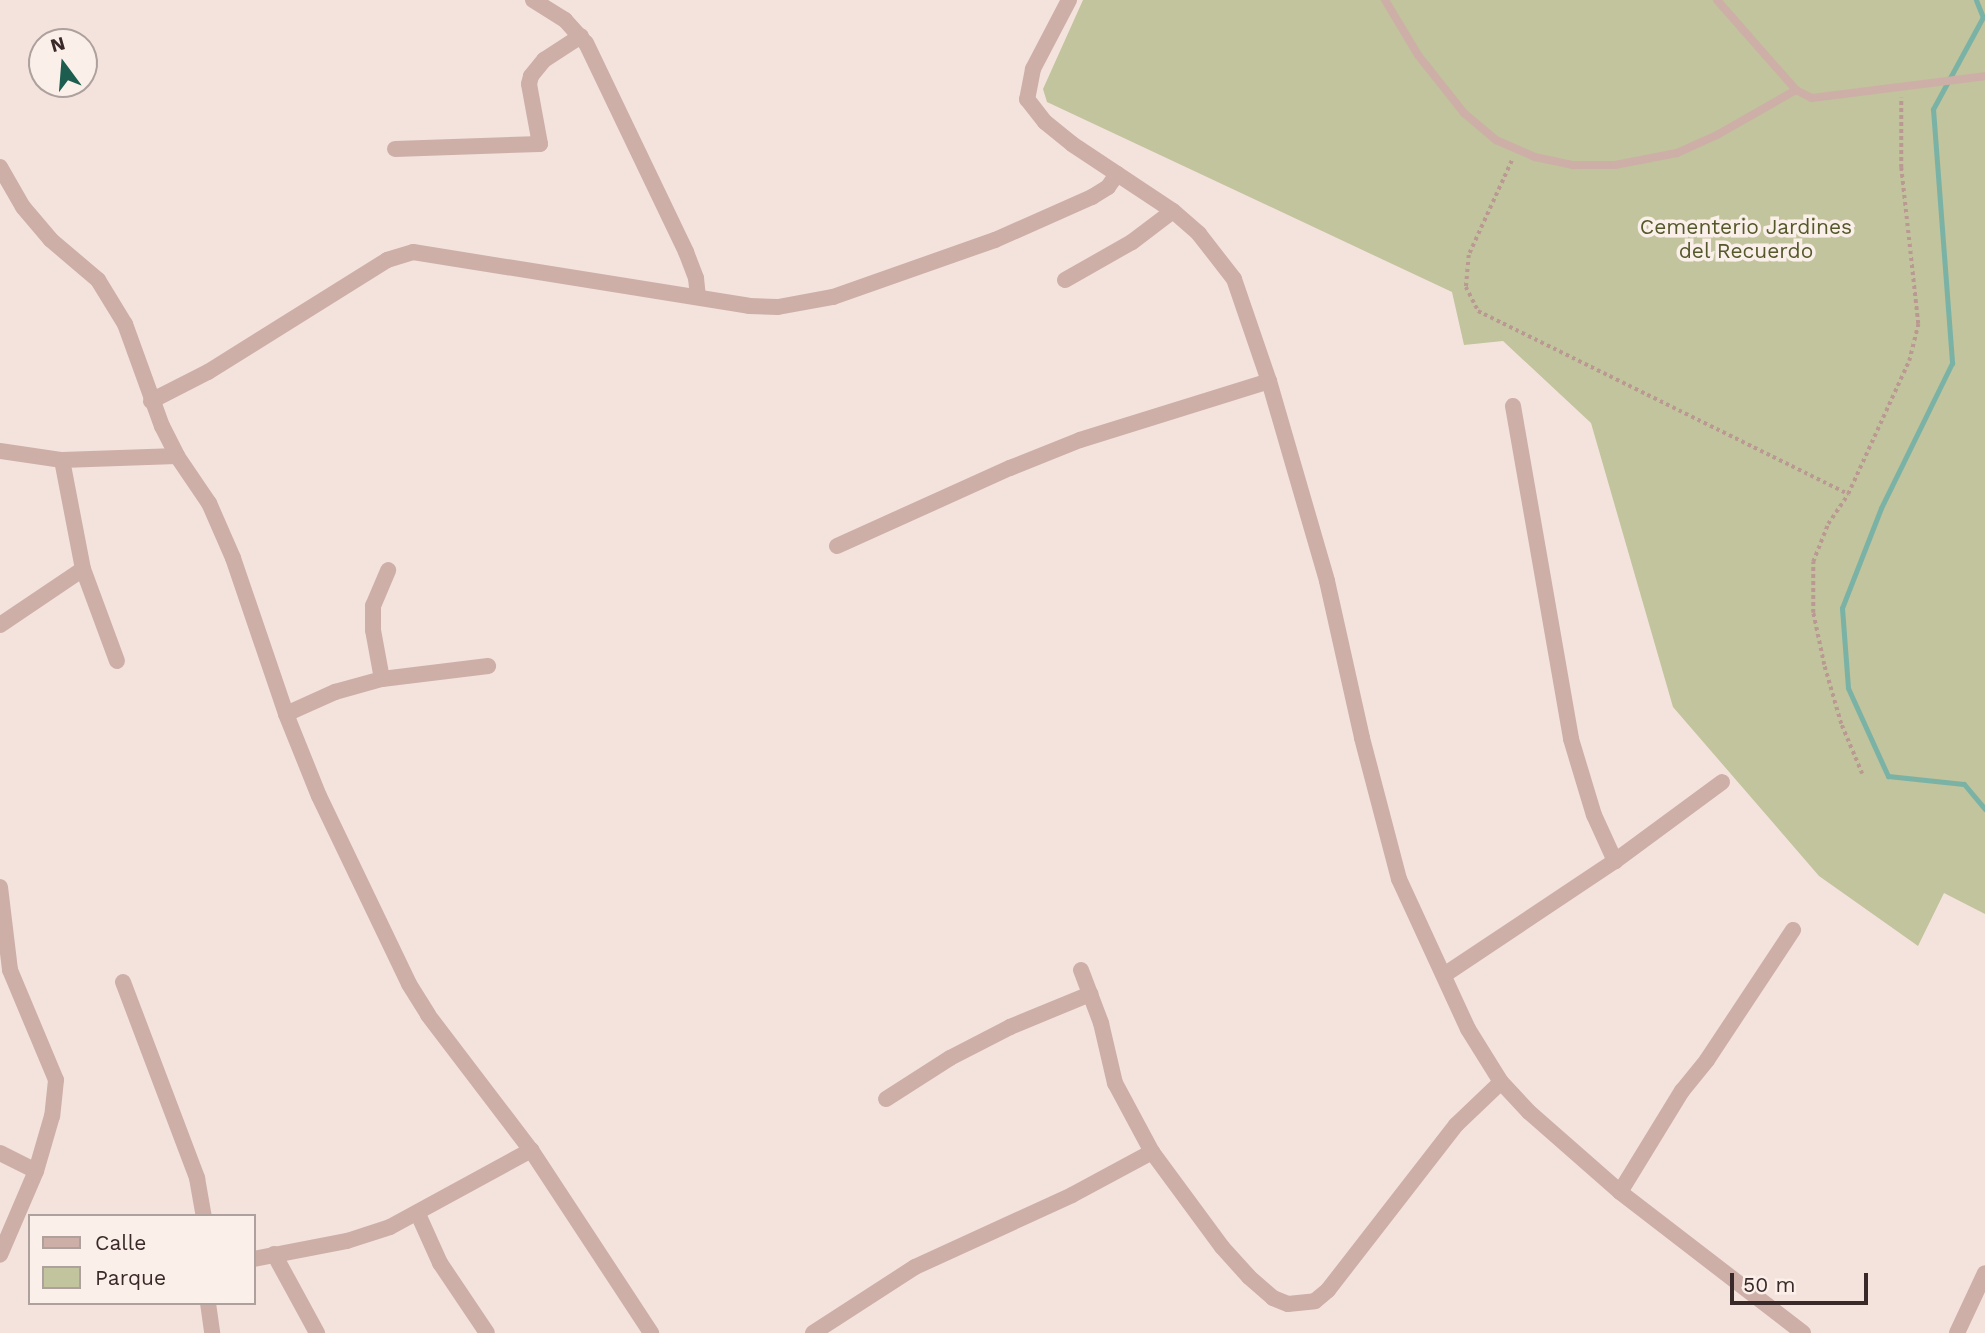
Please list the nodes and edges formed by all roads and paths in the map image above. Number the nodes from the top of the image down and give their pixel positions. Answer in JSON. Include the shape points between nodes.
{"nodes":[{"id":1,"x":533,"y":0,"type":"edge"},
{"id":2,"x":1069,"y":0,"type":"edge"},
{"id":3,"x":1385,"y":0,"type":"edge"},
{"id":4,"x":1717,"y":0,"type":"edge"},
{"id":5,"x":582,"y":36,"type":"junction"},
{"id":6,"x":1985,"y":76,"type":"edge"},
{"id":7,"x":1900,"y":87,"type":"junction"},
{"id":8,"x":1796,"y":90,"type":"junction"},
{"id":9,"x":395,"y":149,"type":"dead end"},
{"id":10,"x":1518,"y":149,"type":"junction"},
{"id":11,"x":0,"y":167,"type":"edge"},
{"id":12,"x":1117,"y":174,"type":"junction"},
{"id":13,"x":1173,"y":211,"type":"junction"},
{"id":14,"x":1065,"y":280,"type":"dead end"},
{"id":15,"x":698,"y":297,"type":"junction"},
{"id":16,"x":1269,"y":381,"type":"junction"},
{"id":17,"x":151,"y":401,"type":"junction"},
{"id":18,"x":1513,"y":406,"type":"dead end"},
{"id":19,"x":0,"y":451,"type":"edge"},
{"id":20,"x":177,"y":456,"type":"junction"},
{"id":21,"x":62,"y":460,"type":"junction"},
{"id":22,"x":1848,"y":494,"type":"junction"},
{"id":23,"x":837,"y":546,"type":"dead end"},
{"id":24,"x":83,"y":569,"type":"junction"},
{"id":25,"x":388,"y":570,"type":"dead end"},
{"id":26,"x":0,"y":625,"type":"edge"},
{"id":27,"x":117,"y":661,"type":"dead end"},
{"id":28,"x":488,"y":666,"type":"dead end"},
{"id":29,"x":382,"y":679,"type":"junction"},
{"id":30,"x":286,"y":714,"type":"junction"},
{"id":31,"x":1862,"y":774,"type":"dead end"},
{"id":32,"x":1722,"y":782,"type":"dead end"},
{"id":33,"x":1615,"y":862,"type":"junction"},
{"id":34,"x":0,"y":887,"type":"edge"},
{"id":35,"x":1793,"y":930,"type":"dead end"},
{"id":36,"x":1081,"y":971,"type":"dead end"},
{"id":37,"x":1444,"y":975,"type":"junction"},
{"id":38,"x":123,"y":982,"type":"dead end"},
{"id":39,"x":1090,"y":994,"type":"junction"},
{"id":40,"x":1501,"y":1082,"type":"junction"},
{"id":41,"x":886,"y":1099,"type":"dead end"},
{"id":42,"x":531,"y":1150,"type":"junction"},
{"id":43,"x":1152,"y":1152,"type":"junction"},
{"id":44,"x":0,"y":1153,"type":"edge"},
{"id":45,"x":36,"y":1171,"type":"junction"},
{"id":46,"x":1620,"y":1192,"type":"junction"},
{"id":47,"x":204,"y":1214,"type":"edge"},
{"id":48,"x":418,"y":1214,"type":"junction"},
{"id":49,"x":274,"y":1254,"type":"junction"},
{"id":50,"x":0,"y":1255,"type":"edge"},
{"id":51,"x":256,"y":1258,"type":"edge"},
{"id":52,"x":1985,"y":1273,"type":"edge"},
{"id":53,"x":208,"y":1305,"type":"edge"},
{"id":54,"x":212,"y":1333,"type":"edge"},
{"id":55,"x":317,"y":1333,"type":"edge"},
{"id":56,"x":487,"y":1333,"type":"edge"},
{"id":57,"x":651,"y":1333,"type":"edge"},
{"id":58,"x":813,"y":1333,"type":"edge"},
{"id":59,"x":1803,"y":1333,"type":"edge"},
{"id":60,"x":1958,"y":1333,"type":"edge"}],
"edges":[{"from":1,"to":5,"type":"street"},
{"from":2,"to":12,"type":"street","via":[[1033,69],[1027,99],[1045,122]]},
{"from":3,"to":10,"type":"lane","via":[[1418,55],[1464,113],[1496,139]]},
{"from":4,"to":8,"type":"lane"},
{"from":5,"to":9,"type":"street","via":[[544,60],[531,76],[540,144]]},
{"from":5,"to":15,"type":"street","via":[[686,252]]},
{"from":6,"to":7,"type":"lane"},
{"from":7,"to":8,"type":"lane","via":[[1812,98]]},
{"from":7,"to":22,"type":"path","via":[[1902,168],[1918,324],[1909,361]]},
{"from":8,"to":10,"type":"lane","via":[[1717,135],[1649,160],[1573,165]]},
{"from":10,"to":22,"type":"path","via":[[1469,255],[1466,287],[1478,311]]},
{"from":11,"to":17,"type":"street","via":[[23,207],[51,240],[98,280],[112,300]]},
{"from":12,"to":13,"type":"street"},
{"from":12,"to":15,"type":"street","via":[[1108,187],[1042,221],[833,297],[778,307]]},
{"from":13,"to":14,"type":"street","via":[[1132,242]]},
{"from":13,"to":16,"type":"street","via":[[1199,234],[1234,279]]},
{"from":15,"to":17,"type":"street","via":[[412,252],[387,260],[208,372]]},
{"from":16,"to":23,"type":"street","via":[[1080,440]]},
{"from":16,"to":37,"type":"street","via":[[1326,581],[1399,879]]},
{"from":17,"to":20,"type":"street"},
{"from":18,"to":33,"type":"street","via":[[1571,739],[1594,815]]},
{"from":19,"to":21,"type":"street"},
{"from":20,"to":21,"type":"street"},
{"from":20,"to":30,"type":"street","via":[[209,503],[233,558]]},
{"from":21,"to":24,"type":"street"},
{"from":22,"to":31,"type":"path","via":[[1828,524],[1812,562],[1812,612],[1841,724]]},
{"from":24,"to":26,"type":"street"},
{"from":24,"to":27,"type":"street"},
{"from":25,"to":29,"type":"street","via":[[373,606]]},
{"from":28,"to":29,"type":"street"},
{"from":29,"to":30,"type":"street","via":[[335,692]]},
{"from":30,"to":42,"type":"street","via":[[346,858],[409,984],[434,1024]]},
{"from":32,"to":33,"type":"street"},
{"from":33,"to":37,"type":"street"},
{"from":34,"to":45,"type":"street","via":[[10,970],[56,1080],[52,1116]]},
{"from":35,"to":46,"type":"street"},
{"from":36,"to":39,"type":"street"},
{"from":37,"to":40,"type":"street","via":[[1468,1029]]},
{"from":38,"to":47,"type":"street","via":[[197,1178]]},
{"from":39,"to":41,"type":"street","via":[[986,1039]]},
{"from":39,"to":43,"type":"street","via":[[1115,1083]]},
{"from":40,"to":43,"type":"street","via":[[1456,1125],[1328,1290],[1302,1305],[1273,1298],[1249,1278]]},
{"from":40,"to":46,"type":"street"},
{"from":42,"to":48,"type":"street"},
{"from":42,"to":57,"type":"street"},
{"from":43,"to":58,"type":"street","via":[[1072,1195],[915,1267]]},
{"from":44,"to":45,"type":"street"},
{"from":45,"to":50,"type":"street"},
{"from":46,"to":59,"type":"street"},
{"from":48,"to":49,"type":"street","via":[[346,1241]]},
{"from":48,"to":56,"type":"street","via":[[446,1273]]},
{"from":49,"to":51,"type":"street"},
{"from":49,"to":55,"type":"street"},
{"from":52,"to":60,"type":"street"},
{"from":53,"to":54,"type":"street"}]}
